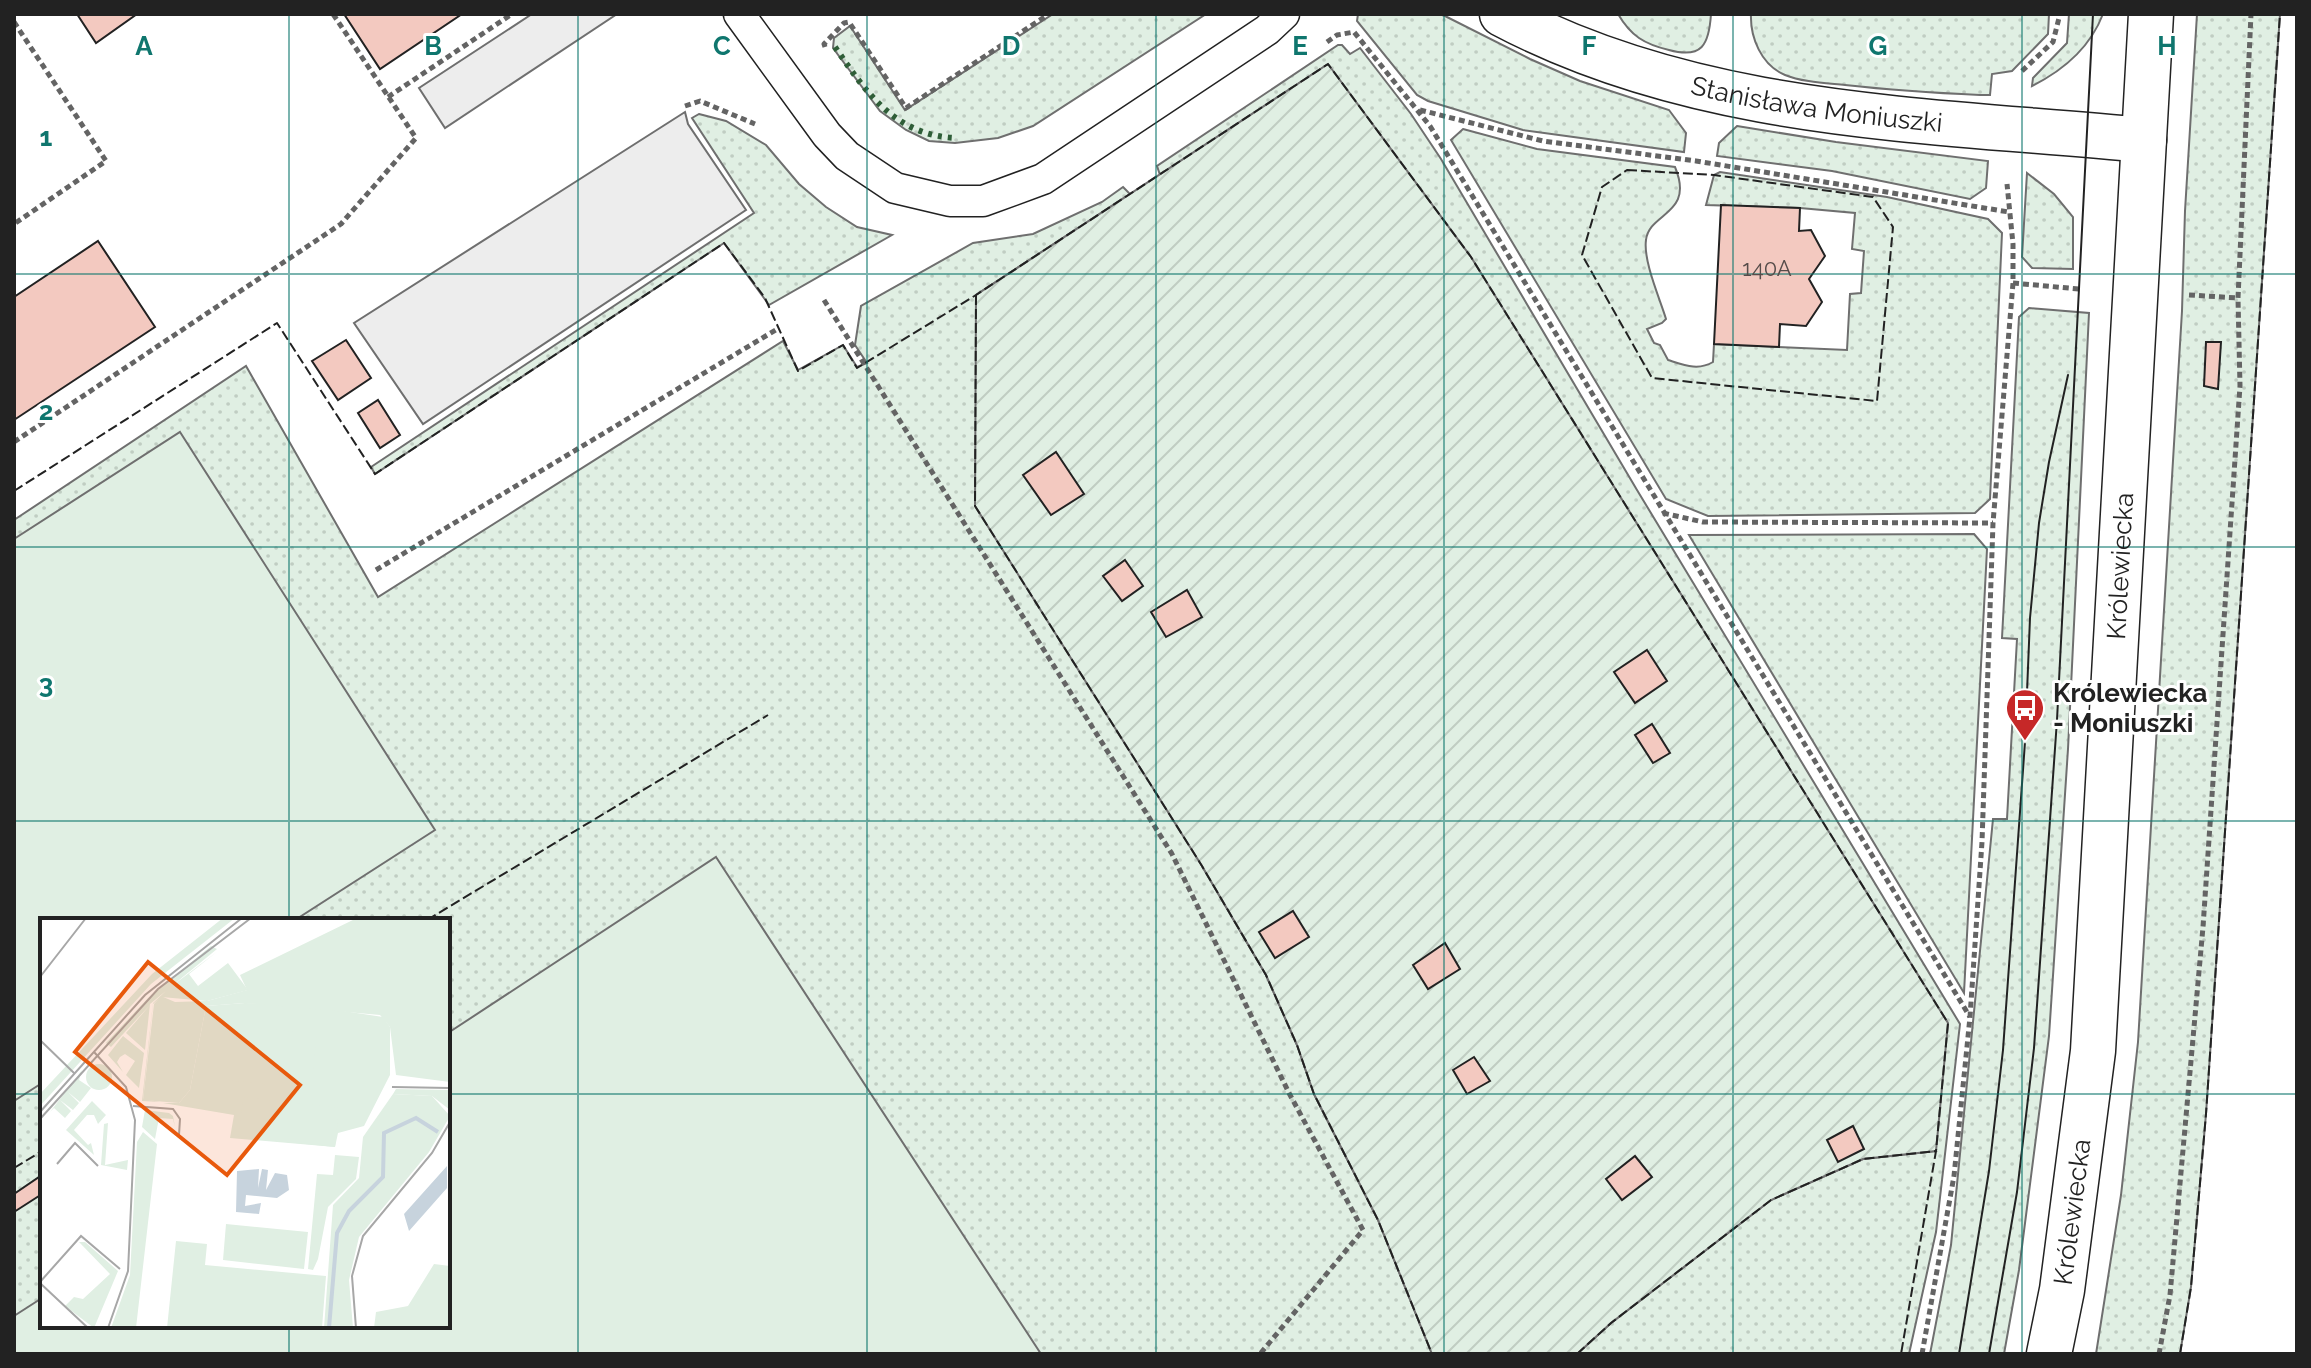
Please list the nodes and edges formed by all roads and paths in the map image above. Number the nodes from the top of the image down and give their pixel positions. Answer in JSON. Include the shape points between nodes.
{"nodes":[{"id":1,"x":333,"y":14,"type":"edge"},
{"id":2,"x":512,"y":14,"type":"edge"},
{"id":3,"x":739,"y":14,"type":"edge"},
{"id":4,"x":1044,"y":14,"type":"edge"},
{"id":5,"x":1284,"y":14,"type":"edge"},
{"id":6,"x":1502,"y":14,"type":"edge"},
{"id":7,"x":2060,"y":14,"type":"edge"},
{"id":8,"x":2151,"y":14,"type":"edge"},
{"id":9,"x":2251,"y":14,"type":"edge"},
{"id":10,"x":14,"y":22,"type":"edge"},
{"id":11,"x":1354,"y":32,"type":"dead end"},
{"id":12,"x":825,"y":54,"type":"dead end"},
{"id":13,"x":388,"y":97,"type":"junction"},
{"id":14,"x":1419,"y":110,"type":"junction"},
{"id":15,"x":2008,"y":129,"type":"junction"},
{"id":16,"x":2144,"y":140,"type":"junction"},
{"id":17,"x":2009,"y":212,"type":"junction"},
{"id":18,"x":14,"y":224,"type":"edge"},
{"id":19,"x":824,"y":300,"type":"dead end"},
{"id":20,"x":779,"y":328,"type":"dead end"},
{"id":21,"x":14,"y":442,"type":"edge"},
{"id":22,"x":1663,"y":513,"type":"junction"},
{"id":23,"x":1993,"y":523,"type":"junction"},
{"id":24,"x":376,"y":570,"type":"dead end"},
{"id":25,"x":1970,"y":1017,"type":"junction"},
{"id":26,"x":1260,"y":1354,"type":"edge"},
{"id":27,"x":1922,"y":1354,"type":"edge"},
{"id":28,"x":2049,"y":1354,"type":"edge"},
{"id":29,"x":2159,"y":1354,"type":"edge"}],
"edges":[{"from":1,"to":13,"type":"path"},
{"from":2,"to":13,"type":"path"},
{"from":3,"to":5,"type":"lane","via":[[847,156],[895,188],[950,201],[983,201],[1043,179]]},
{"from":4,"to":12,"type":"path","via":[[906,108],[849,22],[824,44]]},
{"from":6,"to":15,"type":"main road","name":"Stanisława Moniuszki","via":[[1584,52],[1701,87],[1868,118]]},
{"from":7,"to":15,"type":"path","via":[[2053,42],[2012,81]]},
{"from":8,"to":16,"type":"main road","name":"Królewiecka"},
{"from":9,"to":29,"type":"path","via":[[2234,482],[2203,927],[2170,1295]]},
{"from":10,"to":18,"type":"path","via":[[106,161]]},
{"from":11,"to":14,"type":"path"},
{"from":13,"to":21,"type":"path","via":[[416,138],[341,224]]},
{"from":14,"to":17,"type":"path","via":[[1543,141]]},
{"from":14,"to":22,"type":"path"},
{"from":15,"to":16,"type":"main road","name":"Stanisława Moniuszki"},
{"from":15,"to":17,"type":"path"},
{"from":16,"to":28,"type":"main road","name":"Królewiecka","via":[[2093,1051]]},
{"from":17,"to":23,"type":"path","via":[[2013,283]]},
{"from":19,"to":26,"type":"path","via":[[1172,854],[1363,1230]]},
{"from":20,"to":24,"type":"path"},
{"from":22,"to":23,"type":"path","via":[[1703,522]]},
{"from":22,"to":25,"type":"path"},
{"from":23,"to":25,"type":"path"},
{"from":25,"to":27,"type":"path","via":[[1954,1176]]}]}
